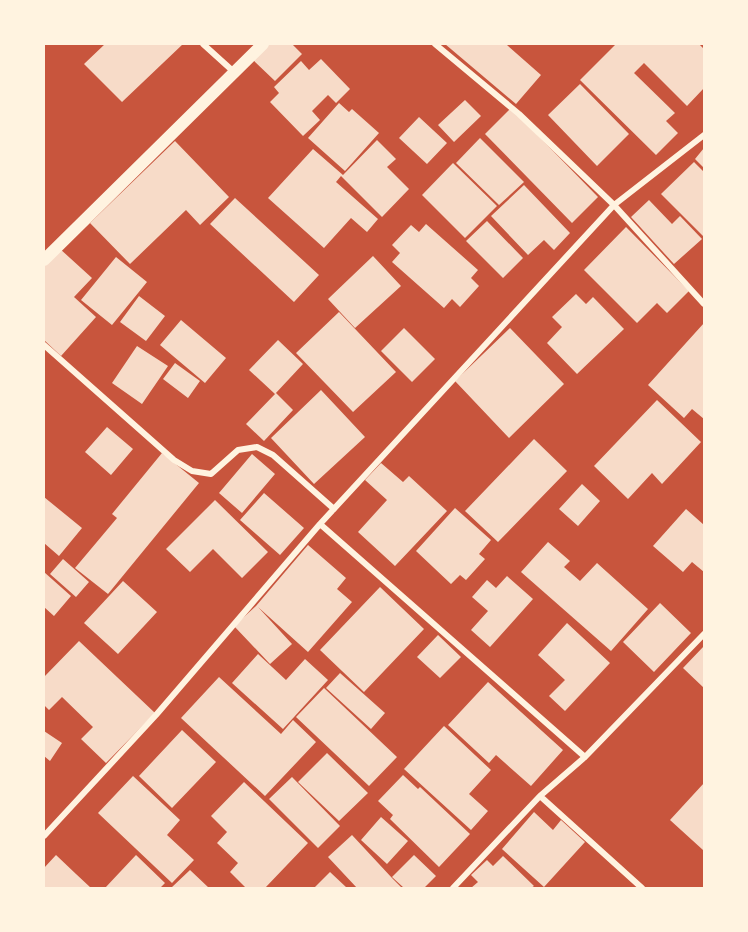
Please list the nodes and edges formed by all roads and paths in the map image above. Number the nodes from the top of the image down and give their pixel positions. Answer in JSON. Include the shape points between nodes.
{"nodes":[{"id":1,"x":202,"y":44,"type":"edge"},
{"id":2,"x":263,"y":44,"type":"edge"},
{"id":3,"x":435,"y":44,"type":"edge"},
{"id":4,"x":234,"y":72,"type":"junction"},
{"id":5,"x":705,"y":135,"type":"edge"},
{"id":6,"x":614,"y":205,"type":"junction"},
{"id":7,"x":44,"y":260,"type":"edge"},
{"id":8,"x":705,"y":304,"type":"edge"},
{"id":9,"x":44,"y":345,"type":"edge"},
{"id":10,"x":333,"y":509,"type":"junction"},
{"id":11,"x":320,"y":524,"type":"junction"},
{"id":12,"x":705,"y":634,"type":"edge"},
{"id":13,"x":585,"y":757,"type":"junction"},
{"id":14,"x":540,"y":796,"type":"junction"},
{"id":15,"x":44,"y":836,"type":"edge"},
{"id":16,"x":453,"y":888,"type":"edge"},
{"id":17,"x":642,"y":888,"type":"edge"}],
"edges":[{"from":1,"to":4,"type":"street"},
{"from":2,"to":4,"type":"main road"},
{"from":3,"to":6,"type":"street","via":[[519,114]]},
{"from":4,"to":7,"type":"main road"},
{"from":5,"to":6,"type":"street"},
{"from":6,"to":8,"type":"street"},
{"from":6,"to":10,"type":"street"},
{"from":9,"to":10,"type":"street","via":[[174,460],[192,471],[211,474],[238,450],[256,447],[273,455]]},
{"from":10,"to":11,"type":"street"},
{"from":11,"to":13,"type":"street"},
{"from":11,"to":15,"type":"street","via":[[156,715]]},
{"from":12,"to":13,"type":"street"},
{"from":13,"to":14,"type":"street"},
{"from":14,"to":16,"type":"street"},
{"from":14,"to":17,"type":"street"}]}
